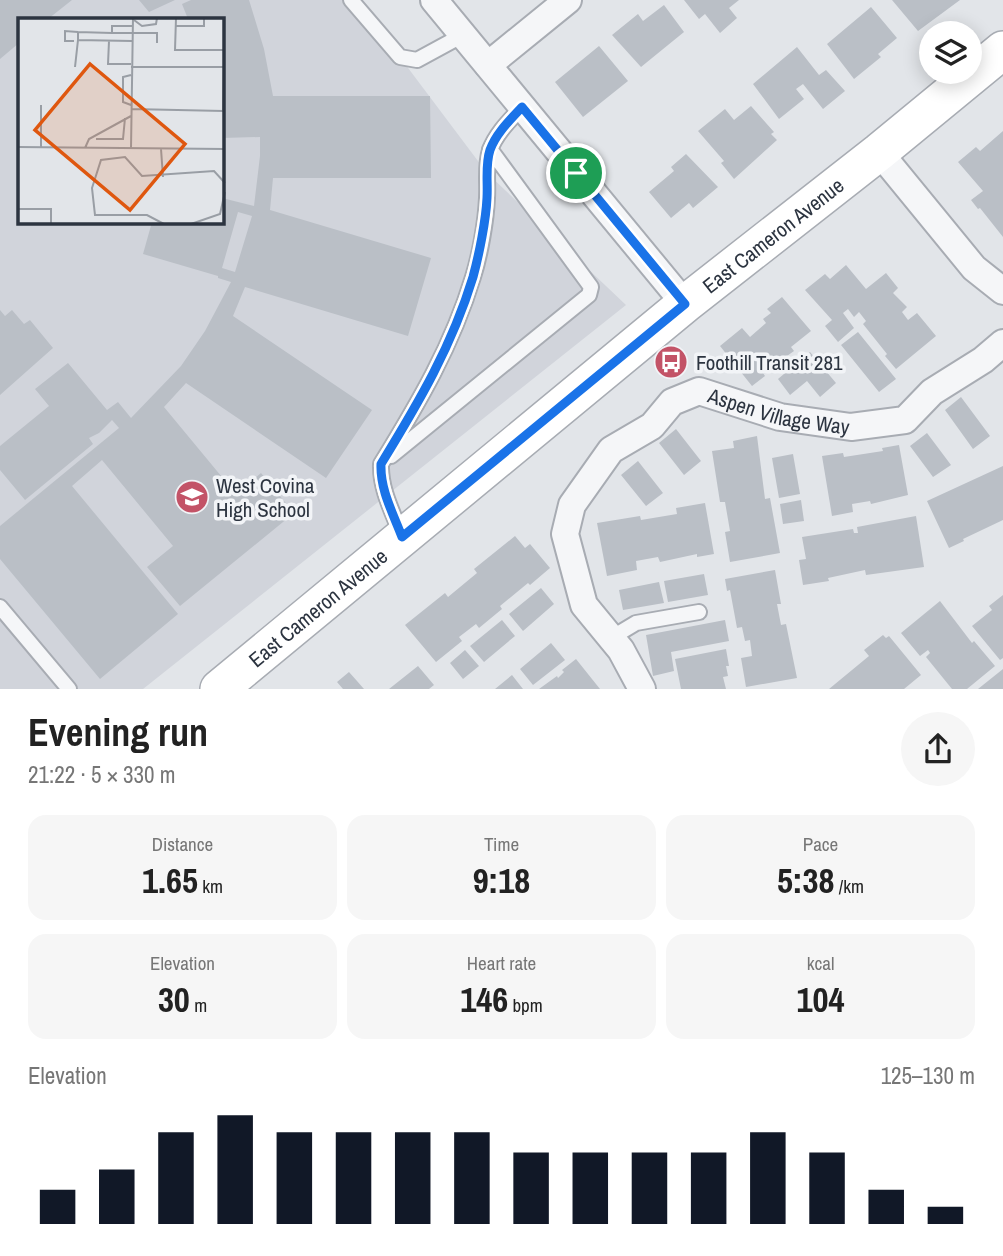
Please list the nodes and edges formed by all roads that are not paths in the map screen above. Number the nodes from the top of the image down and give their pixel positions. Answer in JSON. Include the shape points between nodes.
{"nodes":[{"id":1,"x":351,"y":0,"type":"edge"},
{"id":2,"x":434,"y":0,"type":"edge"},
{"id":3,"x":568,"y":0,"type":"edge"},
{"id":4,"x":463,"y":35,"type":"junction"},
{"id":5,"x":1003,"y":50,"type":"edge"},
{"id":6,"x":488,"y":65,"type":"junction"},
{"id":7,"x":522,"y":107,"type":"junction"},
{"id":8,"x":490,"y":149,"type":"junction"},
{"id":9,"x":879,"y":152,"type":"junction"},
{"id":10,"x":1003,"y":291,"type":"edge"},
{"id":11,"x":685,"y":304,"type":"junction"},
{"id":12,"x":1003,"y":343,"type":"edge"},
{"id":13,"x":381,"y":464,"type":"junction"},
{"id":14,"x":402,"y":537,"type":"junction"},
{"id":15,"x":0,"y":607,"type":"edge"},
{"id":16,"x":699,"y":612,"type":"dead end"},
{"id":17,"x":611,"y":638,"type":"junction"},
{"id":18,"x":69,"y":689,"type":"edge"},
{"id":19,"x":219,"y":689,"type":"edge"},
{"id":20,"x":642,"y":689,"type":"edge"}],
"edges":[{"from":1,"to":4,"type":"lane","via":[[400,57],[417,60]]},
{"from":2,"to":4,"type":"street"},
{"from":3,"to":6,"type":"street"},
{"from":4,"to":6,"type":"street"},
{"from":5,"to":9,"type":"main road","name":"East Cameron Avenue"},
{"from":6,"to":7,"type":"street"},
{"from":7,"to":8,"type":"lane"},
{"from":7,"to":11,"type":"street"},
{"from":8,"to":13,"type":"lane","via":[[487,200],[474,273],[455,331]]},
{"from":8,"to":13,"type":"lane","via":[[592,287],[589,295]]},
{"from":9,"to":10,"type":"street","via":[[974,268]]},
{"from":9,"to":11,"type":"main road","name":"East Cameron Avenue"},
{"from":11,"to":14,"type":"main road","name":"East Cameron Avenue"},
{"from":12,"to":17,"type":"street","name":"Aspen Village Way","via":[[932,392],[905,420],[851,427],[780,417],[699,391],[672,402],[652,426],[611,450],[572,505],[565,534],[584,606]]},
{"from":13,"to":14,"type":"lane","via":[[386,496]]},
{"from":14,"to":19,"type":"main road","name":"East Cameron Avenue"},
{"from":15,"to":18,"type":"lane"},
{"from":16,"to":17,"type":"lane","via":[[636,623]]},
{"from":17,"to":20,"type":"street","name":"Aspen Village Way"}]}
